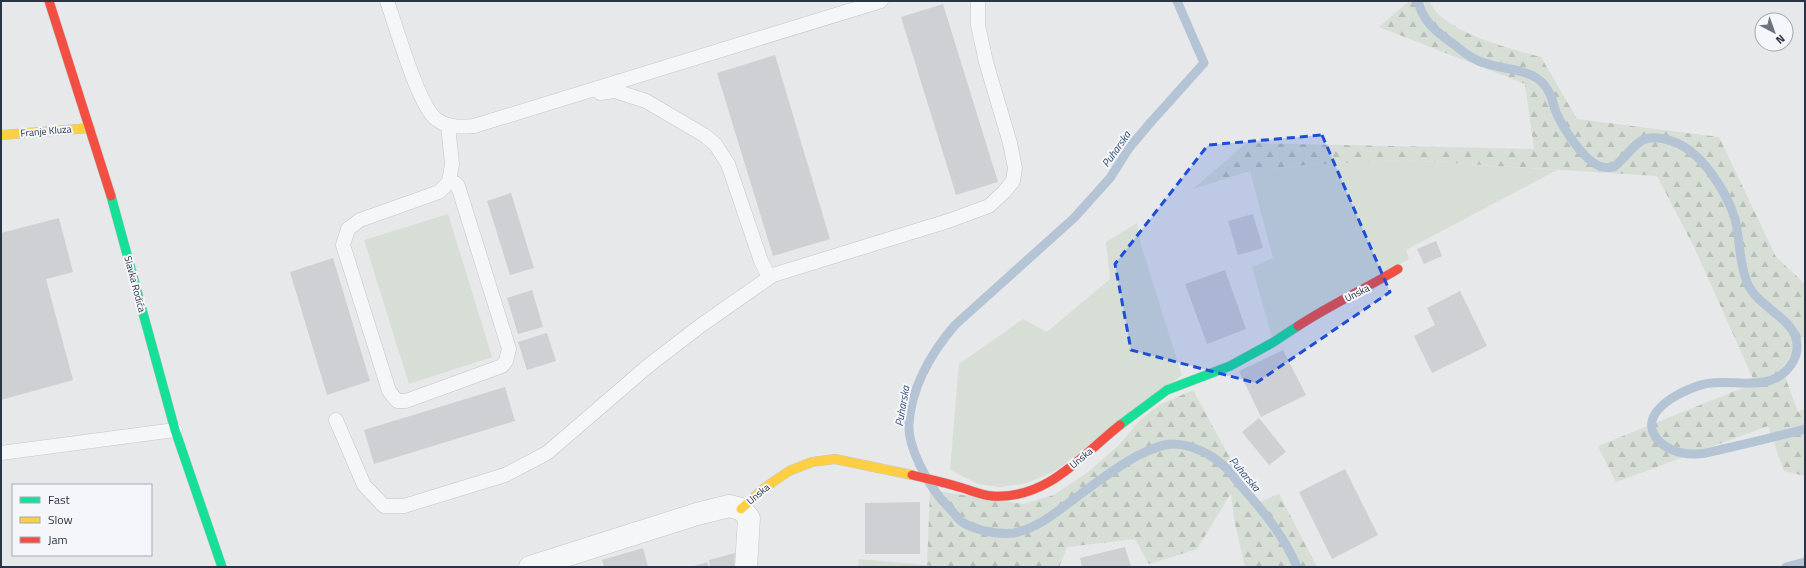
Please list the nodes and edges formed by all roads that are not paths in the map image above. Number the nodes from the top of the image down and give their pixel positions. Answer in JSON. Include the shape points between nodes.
{"nodes":[{"id":1,"x":50,"y":1,"type":"edge"},
{"id":2,"x":387,"y":1,"type":"edge"},
{"id":3,"x":881,"y":1,"type":"edge"},
{"id":4,"x":978,"y":1,"type":"edge"},
{"id":5,"x":572,"y":96,"type":"junction"},
{"id":6,"x":448,"y":125,"type":"junction"},
{"id":7,"x":90,"y":128,"type":"junction"},
{"id":8,"x":1,"y":135,"type":"edge"},
{"id":9,"x":449,"y":182,"type":"junction"},
{"id":10,"x":1398,"y":269,"type":"dead end"},
{"id":11,"x":770,"y":278,"type":"junction"},
{"id":12,"x":336,"y":420,"type":"dead end"},
{"id":13,"x":176,"y":430,"type":"junction"},
{"id":14,"x":1,"y":453,"type":"edge"},
{"id":15,"x":741,"y":510,"type":"junction"},
{"id":16,"x":222,"y":567,"type":"edge"},
{"id":17,"x":530,"y":567,"type":"edge"},
{"id":18,"x":746,"y":567,"type":"edge"}],
"edges":[{"from":1,"to":7,"type":"street","name":"Slavka Rodića"},
{"from":2,"to":6,"type":"lane","via":[[427,109],[436,119]]},
{"from":3,"to":5,"type":"lane"},
{"from":4,"to":11,"type":"lane","via":[[978,26],[1010,143],[1015,168],[1013,181],[989,206]]},
{"from":5,"to":6,"type":"lane","via":[[474,126],[459,128]]},
{"from":5,"to":11,"type":"lane","via":[[614,91],[646,101],[716,144],[728,164],[761,261]]},
{"from":6,"to":9,"type":"lane","via":[[452,164]]},
{"from":7,"to":8,"type":"street","name":"Franje Kluza"},
{"from":7,"to":13,"type":"street","name":"Slavka Rodića","via":[[107,180]]},
{"from":9,"to":9,"type":"lane","via":[[439,192],[360,220],[348,229],[343,245],[389,391],[397,401],[406,402],[502,366],[509,349],[458,186]]},
{"from":10,"to":15,"type":"street","name":"Unska","via":[[1324,309],[1236,363],[1167,390],[1044,486],[1015,496],[990,496],[953,484],[835,459],[812,462],[784,475],[762,489]]},
{"from":11,"to":12,"type":"lane","via":[[660,357],[547,453],[505,475],[404,506],[384,506],[364,485]]},
{"from":13,"to":14,"type":"lane"},
{"from":13,"to":16,"type":"street","name":"Slavka Rodića"},
{"from":15,"to":17,"type":"street","name":"Unska","via":[[729,506],[697,514]]},
{"from":15,"to":18,"type":"street","name":"Unska","via":[[749,518]]}]}
